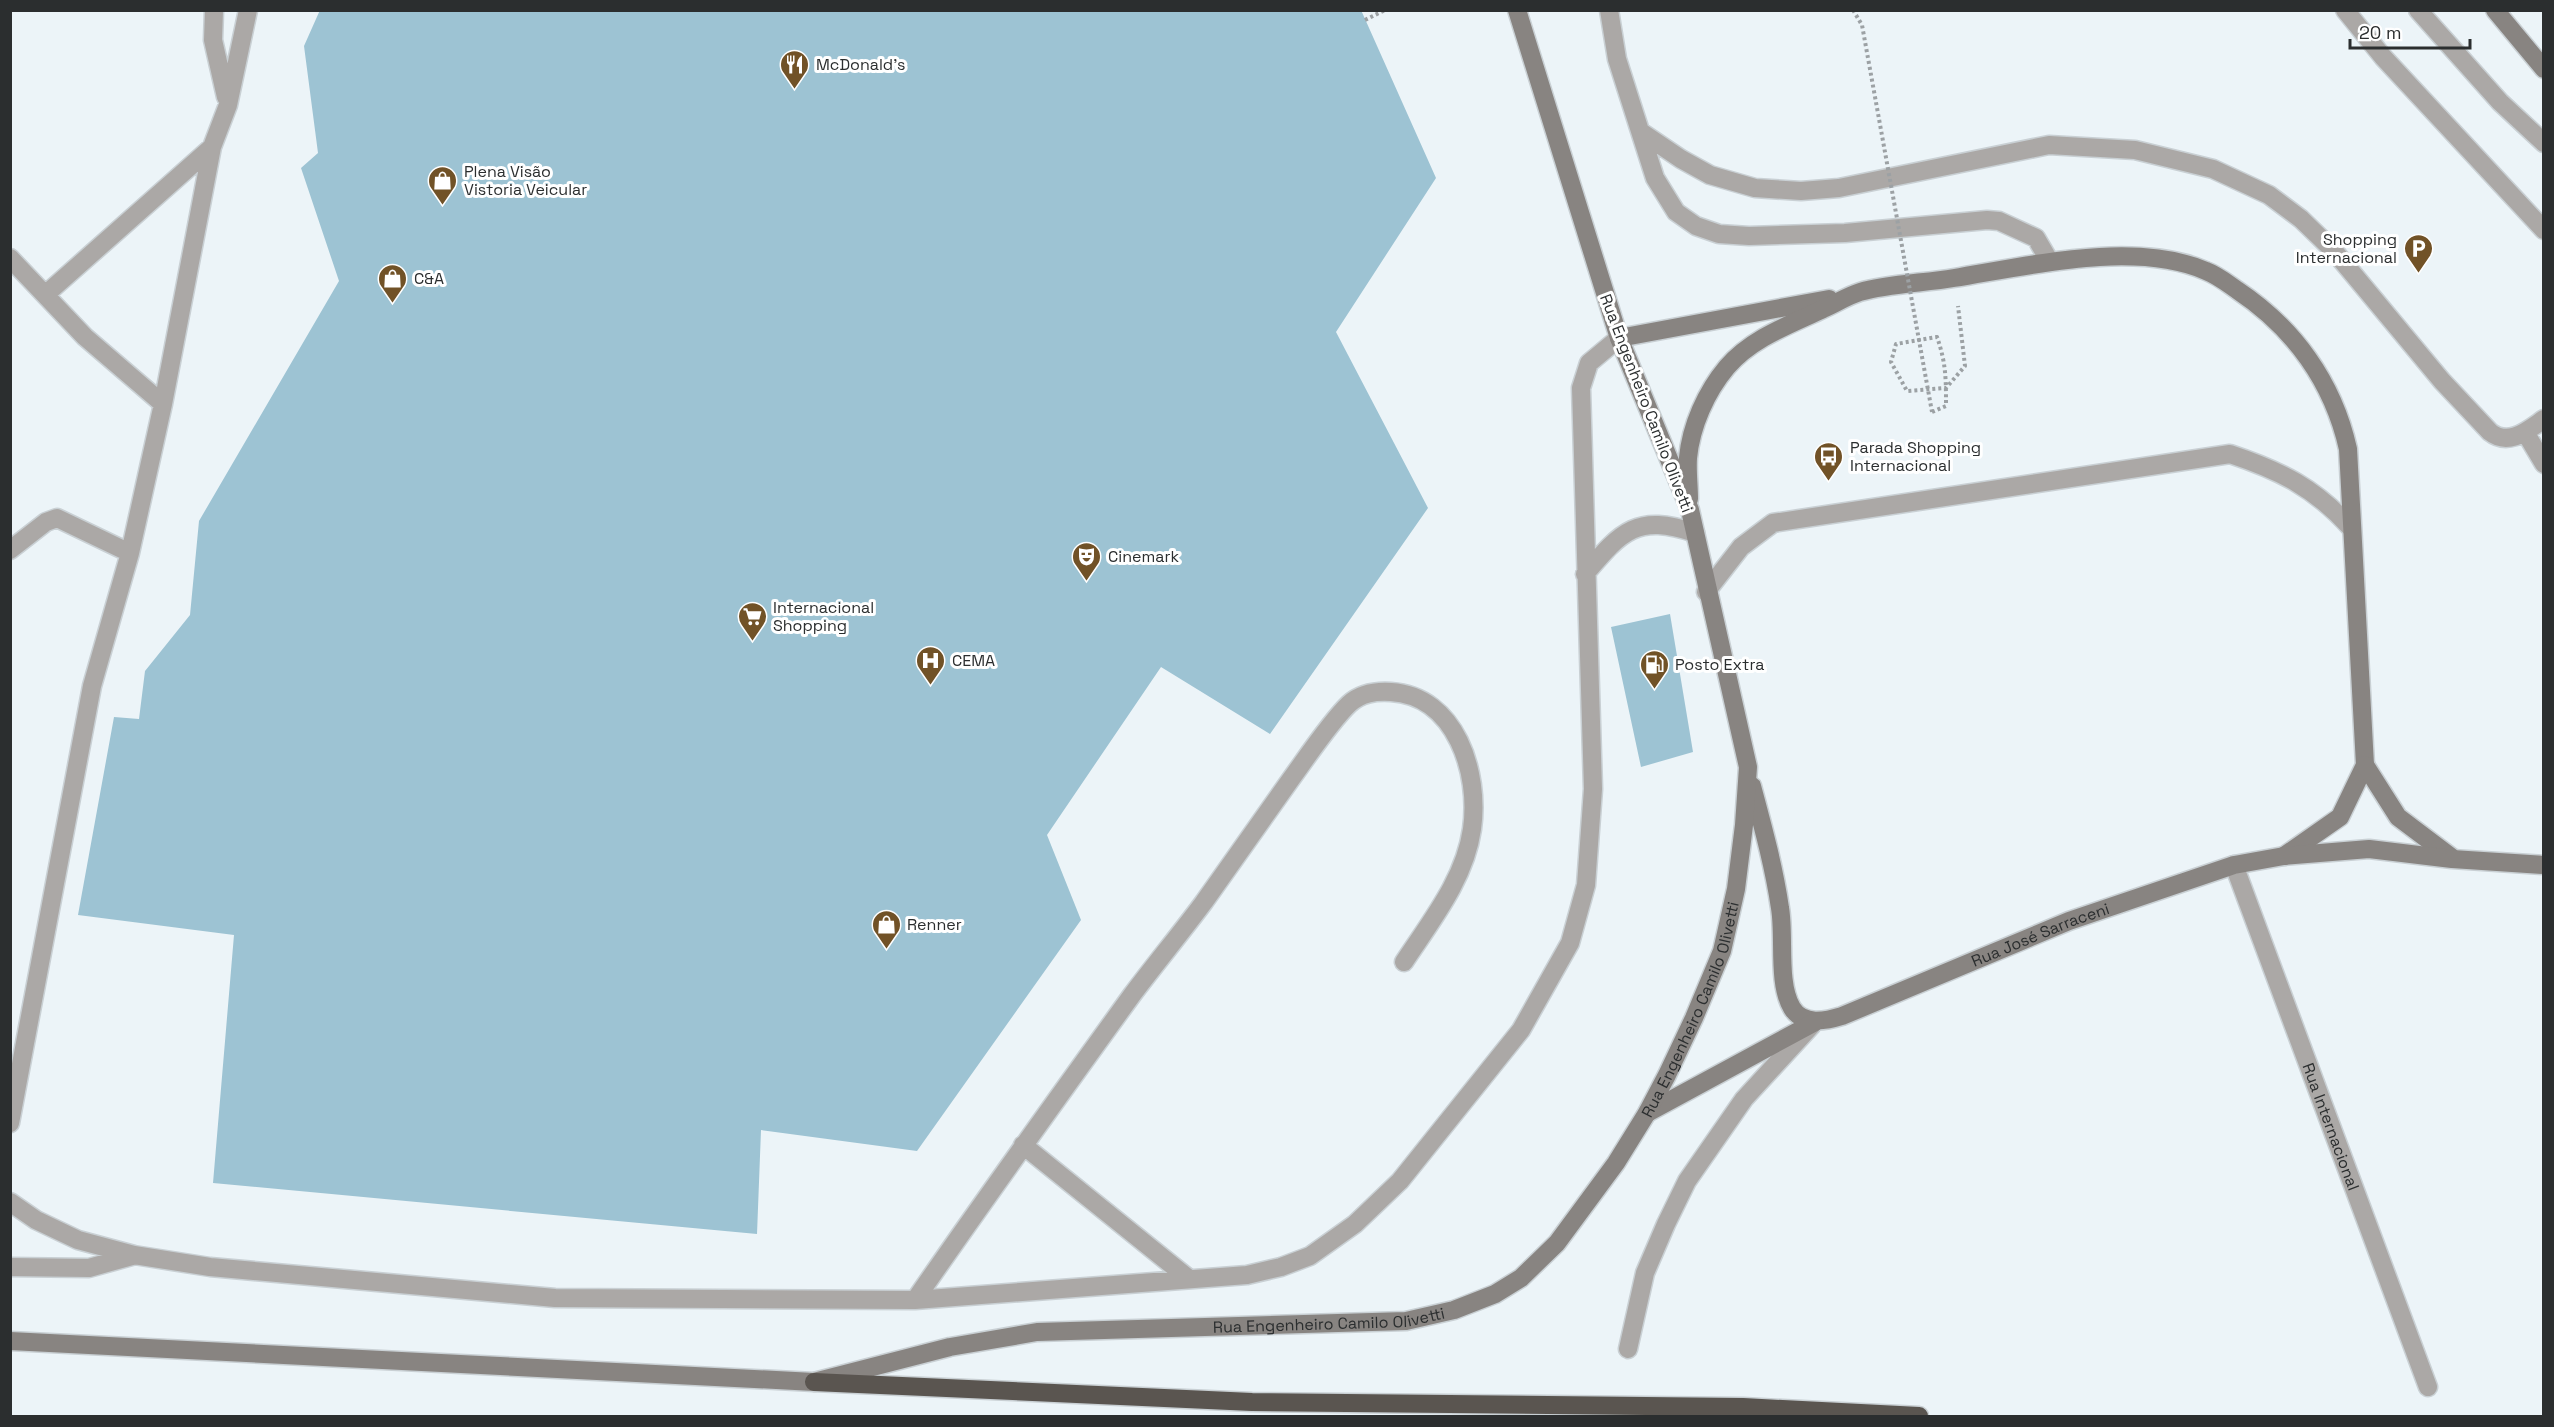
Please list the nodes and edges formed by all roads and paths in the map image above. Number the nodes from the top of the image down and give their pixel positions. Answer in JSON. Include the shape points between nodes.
{"nodes":[{"id":1,"x":214,"y":10,"type":"edge"},
{"id":2,"x":248,"y":10,"type":"edge"},
{"id":3,"x":1384,"y":10,"type":"edge"},
{"id":4,"x":1517,"y":10,"type":"edge"},
{"id":5,"x":1609,"y":10,"type":"edge"},
{"id":6,"x":1853,"y":10,"type":"edge"},
{"id":7,"x":2345,"y":10,"type":"edge"},
{"id":8,"x":2418,"y":10,"type":"edge"},
{"id":9,"x":2495,"y":10,"type":"edge"},
{"id":10,"x":1365,"y":20,"type":"dead end"},
{"id":11,"x":2544,"y":69,"type":"edge"},
{"id":12,"x":228,"y":105,"type":"junction"},
{"id":13,"x":1641,"y":132,"type":"junction"},
{"id":14,"x":2544,"y":143,"type":"edge"},
{"id":15,"x":212,"y":147,"type":"junction"},
{"id":16,"x":2544,"y":230,"type":"edge"},
{"id":17,"x":10,"y":258,"type":"edge"},
{"id":18,"x":2050,"y":262,"type":"junction"},
{"id":19,"x":1954,"y":278,"type":"junction"},
{"id":20,"x":1860,"y":292,"type":"junction"},
{"id":21,"x":45,"y":295,"type":"junction"},
{"id":22,"x":1619,"y":339,"type":"junction"},
{"id":23,"x":1918,"y":340,"type":"junction"},
{"id":24,"x":1946,"y":387,"type":"junction"},
{"id":25,"x":1928,"y":389,"type":"junction"},
{"id":26,"x":163,"y":404,"type":"junction"},
{"id":27,"x":2544,"y":419,"type":"edge"},
{"id":28,"x":2525,"y":432,"type":"junction"},
{"id":29,"x":2544,"y":464,"type":"edge"},
{"id":30,"x":1689,"y":510,"type":"junction"},
{"id":31,"x":2351,"y":528,"type":"junction"},
{"id":32,"x":1695,"y":534,"type":"junction"},
{"id":33,"x":10,"y":550,"type":"edge"},
{"id":34,"x":130,"y":553,"type":"junction"},
{"id":35,"x":1585,"y":574,"type":"junction"},
{"id":36,"x":1706,"y":592,"type":"junction"},
{"id":37,"x":2365,"y":765,"type":"junction"},
{"id":38,"x":1748,"y":767,"type":"junction"},
{"id":39,"x":2284,"y":856,"type":"junction"},
{"id":40,"x":2452,"y":859,"type":"junction"},
{"id":41,"x":2544,"y":865,"type":"edge"},
{"id":42,"x":2234,"y":866,"type":"junction"},
{"id":43,"x":1404,"y":962,"type":"dead end"},
{"id":44,"x":1815,"y":1022,"type":"junction"},
{"id":45,"x":1647,"y":1113,"type":"junction"},
{"id":46,"x":10,"y":1124,"type":"edge"},
{"id":47,"x":1023,"y":1145,"type":"junction"},
{"id":48,"x":10,"y":1202,"type":"edge"},
{"id":49,"x":134,"y":1255,"type":"junction"},
{"id":50,"x":10,"y":1267,"type":"edge"},
{"id":51,"x":1188,"y":1278,"type":"junction"},
{"id":52,"x":915,"y":1300,"type":"junction"},
{"id":53,"x":10,"y":1341,"type":"edge"},
{"id":54,"x":1628,"y":1349,"type":"dead end"},
{"id":55,"x":814,"y":1382,"type":"junction"},
{"id":56,"x":2428,"y":1387,"type":"dead end"},
{"id":57,"x":1919,"y":1416,"type":"edge"}],
"edges":[{"from":1,"to":12,"type":"street","via":[[213,40]]},
{"from":2,"to":12,"type":"street"},
{"from":3,"to":10,"type":"path"},
{"from":4,"to":22,"type":"street","name":"Rua Engenheiro Camilo Olivetti"},
{"from":5,"to":13,"type":"street","via":[[1617,59]]},
{"from":6,"to":23,"type":"path","bridge":true,"via":[[1862,25]]},
{"from":7,"to":16,"type":"street","via":[[2383,57]]},
{"from":8,"to":14,"type":"street","via":[[2500,102]]},
{"from":9,"to":11,"type":"street"},
{"from":12,"to":15,"type":"street"},
{"from":13,"to":18,"type":"street","via":[[1655,178],[1676,212],[1695,226],[1719,234],[1845,233],[1999,221],[2036,238]]},
{"from":13,"to":28,"type":"street","via":[[1710,175],[1755,188],[1839,188],[2049,146],[2135,150],[2213,169],[2269,195],[2301,219],[2334,251],[2442,381],[2490,432],[2514,438]]},
{"from":15,"to":21,"type":"street"},
{"from":15,"to":26,"type":"street"},
{"from":17,"to":21,"type":"street"},
{"from":18,"to":19,"type":"street"},
{"from":18,"to":31,"type":"street","via":[[2138,257],[2187,264],[2206,271],[2267,310],[2316,367],[2342,421],[2352,485]]},
{"from":19,"to":20,"type":"street"},
{"from":19,"to":24,"type":"path","via":[[1965,366]]},
{"from":20,"to":22,"type":"street"},
{"from":20,"to":30,"type":"street","via":[[1777,329],[1748,347],[1727,367],[1709,392],[1696,421],[1688,458]]},
{"from":21,"to":26,"type":"street","via":[[85,337]]},
{"from":22,"to":30,"type":"street","name":"Rua Engenheiro Camilo Olivetti"},
{"from":22,"to":35,"type":"street","via":[[1589,363],[1581,388]]},
{"from":23,"to":24,"type":"path","via":[[1937,337],[1946,363]]},
{"from":23,"to":25,"type":"path","bridge":true},
{"from":23,"to":25,"type":"path","via":[[1896,344],[1891,362],[1906,391]]},
{"from":24,"to":25,"type":"path"},
{"from":24,"to":25,"type":"path","bridge":true,"via":[[1946,406],[1932,411]]},
{"from":26,"to":34,"type":"street"},
{"from":27,"to":28,"type":"street"},
{"from":28,"to":29,"type":"street"},
{"from":30,"to":32,"type":"street","name":"Rua Engenheiro Camilo Olivetti"},
{"from":31,"to":36,"type":"street","via":[[2293,479],[2230,454],[1773,523],[1741,547]]},
{"from":31,"to":37,"type":"street"},
{"from":32,"to":35,"type":"street","via":[[1655,524],[1634,528],[1612,543]]},
{"from":32,"to":36,"type":"street","name":"Rua Engenheiro Camilo Olivetti"},
{"from":33,"to":34,"type":"street","via":[[57,518]]},
{"from":34,"to":46,"type":"street","via":[[92,686]]},
{"from":35,"to":51,"type":"street","via":[[1593,789],[1586,885],[1569,943],[1521,1030],[1400,1181],[1355,1224],[1310,1256],[1281,1267],[1247,1275]]},
{"from":36,"to":38,"type":"street","name":"Rua Engenheiro Camilo Olivetti"},
{"from":37,"to":39,"type":"street","via":[[2340,817]]},
{"from":37,"to":40,"type":"street","via":[[2398,817]]},
{"from":38,"to":44,"type":"street","via":[[1776,879],[1786,993],[1792,1009]]},
{"from":38,"to":45,"type":"street","name":"Rua Engenheiro Camilo Olivetti","via":[[1737,879],[1722,951]]},
{"from":39,"to":40,"type":"street","name":"Rua José Sarraceni","via":[[2369,849]]},
{"from":39,"to":42,"type":"street","name":"Rua José Sarraceni"},
{"from":40,"to":41,"type":"street","name":"Rua José Sarraceni"},
{"from":42,"to":44,"type":"street","name":"Rua José Sarraceni","via":[[2069,921],[1842,1016]]},
{"from":42,"to":56,"type":"street","name":"Rua Internacional"},
{"from":43,"to":47,"type":"street","via":[[1446,901],[1462,866],[1472,830],[1474,785],[1462,746],[1445,719],[1427,704],[1400,692],[1373,690],[1350,702],[1306,758]]},
{"from":44,"to":45,"type":"street","name":"Rua José Sarraceni"},
{"from":44,"to":54,"type":"street","via":[[1744,1099],[1688,1181],[1645,1273]]},
{"from":45,"to":55,"type":"street","name":"Rua Engenheiro Camilo Olivetti","via":[[1597,1191],[1557,1243],[1521,1278],[1495,1294],[1454,1310],[1406,1320],[1038,1332],[950,1347]]},
{"from":47,"to":51,"type":"street"},
{"from":47,"to":52,"type":"street"},
{"from":48,"to":49,"type":"street","via":[[36,1220],[78,1240]]},
{"from":49,"to":50,"type":"street","via":[[89,1268]]},
{"from":49,"to":52,"type":"street","via":[[210,1267],[555,1298]]},
{"from":51,"to":52,"type":"street"},
{"from":53,"to":55,"type":"street","name":"Rua Engenheiro Camilo Olivetti"},
{"from":55,"to":57,"type":"highway","via":[[1252,1402],[1743,1407]]}]}
